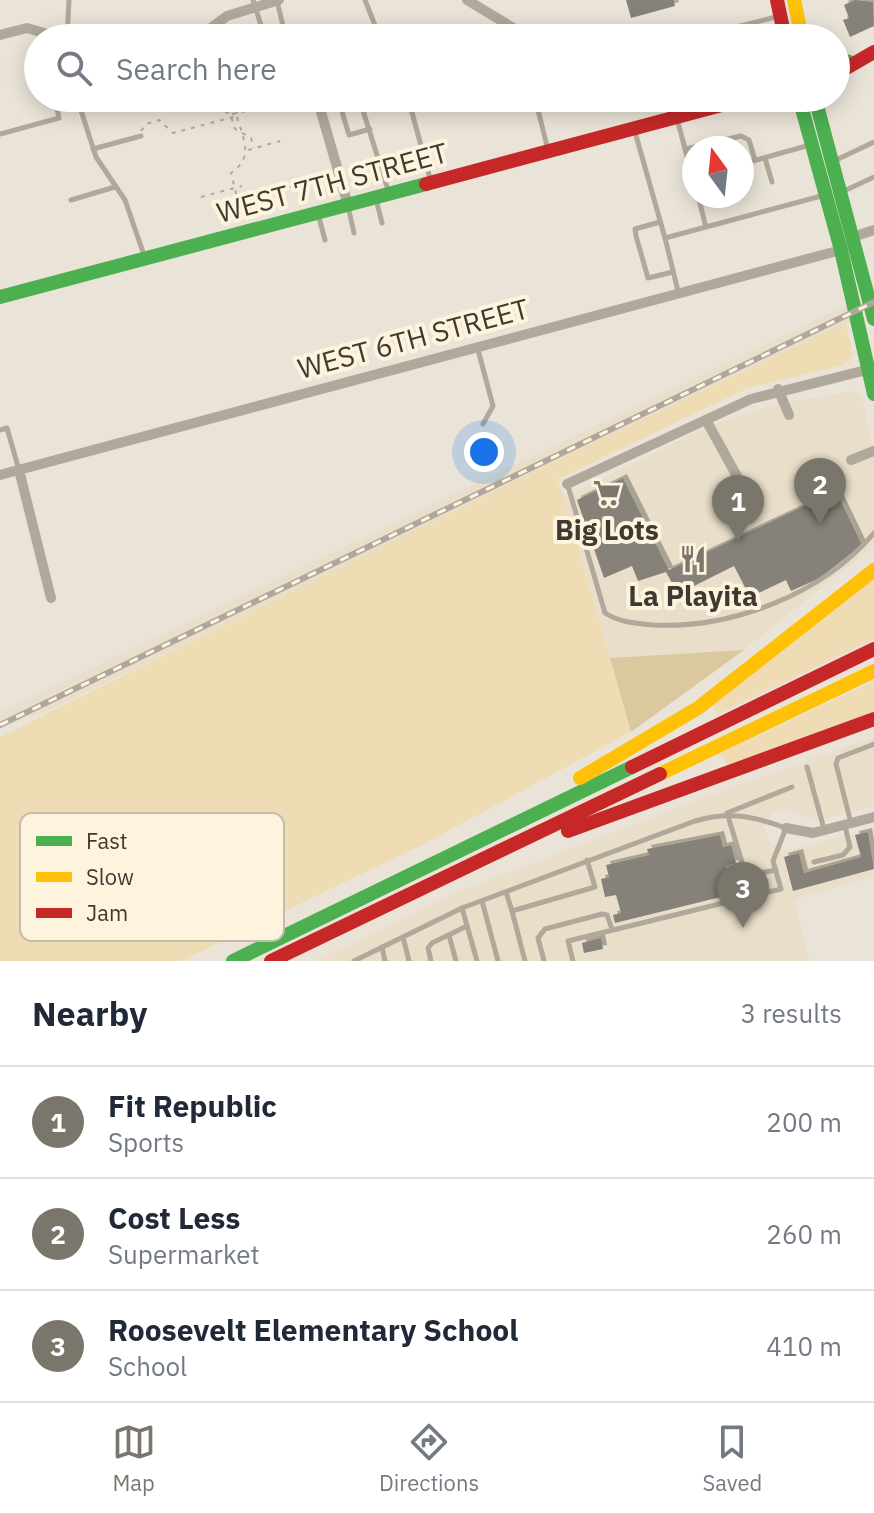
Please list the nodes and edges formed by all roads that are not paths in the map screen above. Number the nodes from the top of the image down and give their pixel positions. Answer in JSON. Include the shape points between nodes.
{"nodes":[{"id":1,"x":69,"y":0,"type":"edge"},
{"id":2,"x":278,"y":0,"type":"edge"},
{"id":3,"x":365,"y":0,"type":"edge"},
{"id":4,"x":467,"y":0,"type":"edge"},
{"id":5,"x":777,"y":0,"type":"edge"},
{"id":6,"x":794,"y":0,"type":"edge"},
{"id":7,"x":254,"y":4,"type":"edge"},
{"id":8,"x":483,"y":4,"type":"edge"},
{"id":9,"x":780,"y":16,"type":"junction"},
{"id":10,"x":504,"y":23,"type":"edge"},
{"id":11,"x":68,"y":24,"type":"edge"},
{"id":12,"x":216,"y":24,"type":"edge"},
{"id":13,"x":260,"y":24,"type":"edge"},
{"id":14,"x":283,"y":24,"type":"edge"},
{"id":15,"x":374,"y":24,"type":"edge"},
{"id":16,"x":748,"y":24,"type":"edge"},
{"id":17,"x":782,"y":24,"type":"edge"},
{"id":18,"x":799,"y":24,"type":"edge"},
{"id":19,"x":24,"y":29,"type":"edge"},
{"id":20,"x":0,"y":35,"type":"edge"},
{"id":21,"x":874,"y":52,"type":"edge"},
{"id":22,"x":852,"y":63,"type":"edge"},
{"id":23,"x":58,"y":112,"type":"edge"},
{"id":24,"x":81,"y":112,"type":"edge"},
{"id":25,"x":321,"y":112,"type":"edge"},
{"id":26,"x":342,"y":112,"type":"edge"},
{"id":27,"x":364,"y":112,"type":"edge"},
{"id":28,"x":412,"y":112,"type":"edge"},
{"id":29,"x":539,"y":112,"type":"edge"},
{"id":30,"x":679,"y":112,"type":"edge"},
{"id":31,"x":702,"y":112,"type":"edge"},
{"id":32,"x":802,"y":112,"type":"edge"},
{"id":33,"x":819,"y":112,"type":"edge"},
{"id":34,"x":676,"y":114,"type":"junction"},
{"id":35,"x":633,"y":126,"type":"junction"},
{"id":36,"x":370,"y":129,"type":"junction"},
{"id":37,"x":0,"y":134,"type":"edge"},
{"id":38,"x":141,"y":136,"type":"road end"},
{"id":39,"x":682,"y":136,"type":"edge"},
{"id":40,"x":874,"y":142,"type":"edge"},
{"id":41,"x":810,"y":145,"type":"junction"},
{"id":42,"x":93,"y":149,"type":"junction"},
{"id":43,"x":549,"y":151,"type":"junction"},
{"id":44,"x":754,"y":157,"type":"edge"},
{"id":45,"x":765,"y":158,"type":"junction"},
{"id":46,"x":755,"y":160,"type":"joint"},
{"id":47,"x":833,"y":162,"type":"junction"},
{"id":48,"x":816,"y":164,"type":"junction"},
{"id":49,"x":874,"y":177,"type":"edge"},
{"id":50,"x":772,"y":182,"type":"dead end"},
{"id":51,"x":431,"y":183,"type":"junction"},
{"id":52,"x":115,"y":187,"type":"junction"},
{"id":53,"x":841,"y":192,"type":"junction"},
{"id":54,"x":825,"y":195,"type":"junction"},
{"id":55,"x":382,"y":196,"type":"junction"},
{"id":56,"x":71,"y":200,"type":"dead end"},
{"id":57,"x":348,"y":205,"type":"junction"},
{"id":58,"x":701,"y":208,"type":"edge"},
{"id":59,"x":318,"y":213,"type":"junction"},
{"id":60,"x":660,"y":222,"type":"junction"},
{"id":61,"x":382,"y":223,"type":"dead end"},
{"id":62,"x":706,"y":227,"type":"junction"},
{"id":63,"x":874,"y":230,"type":"edge"},
{"id":64,"x":354,"y":233,"type":"dead end"},
{"id":65,"x":853,"y":237,"type":"junction"},
{"id":66,"x":665,"y":238,"type":"junction"},
{"id":67,"x":325,"y":240,"type":"dead end"},
{"id":68,"x":841,"y":250,"type":"junction"},
{"id":69,"x":145,"y":259,"type":"junction"},
{"id":70,"x":673,"y":272,"type":"junction"},
{"id":71,"x":678,"y":291,"type":"junction"},
{"id":72,"x":0,"y":297,"type":"edge"},
{"id":73,"x":871,"y":305,"type":"edge"},
{"id":74,"x":477,"y":345,"type":"junction"},
{"id":75,"x":871,"y":369,"type":"edge"},
{"id":76,"x":778,"y":389,"type":"junction"},
{"id":77,"x":874,"y":394,"type":"edge"},
{"id":78,"x":789,"y":415,"type":"dead end"},
{"id":79,"x":706,"y":420,"type":"junction"},
{"id":80,"x":483,"y":424,"type":"dead end"},
{"id":81,"x":0,"y":430,"type":"edge"},
{"id":82,"x":874,"y":451,"type":"edge"},
{"id":83,"x":851,"y":460,"type":"dead end"},
{"id":84,"x":19,"y":470,"type":"junction"},
{"id":85,"x":0,"y":475,"type":"edge"},
{"id":86,"x":567,"y":484,"type":"joint"},
{"id":87,"x":755,"y":509,"type":"dead end"},
{"id":88,"x":874,"y":533,"type":"edge"},
{"id":89,"x":874,"y":570,"type":"edge"},
{"id":90,"x":51,"y":598,"type":"dead end"},
{"id":91,"x":874,"y":649,"type":"edge"},
{"id":92,"x":874,"y":671,"type":"edge"},
{"id":93,"x":874,"y":719,"type":"edge"},
{"id":94,"x":874,"y":744,"type":"edge"},
{"id":95,"x":807,"y":767,"type":"dead end"},
{"id":96,"x":792,"y":787,"type":"dead end"},
{"id":97,"x":727,"y":813,"type":"junction"},
{"id":98,"x":874,"y":817,"type":"edge"},
{"id":99,"x":848,"y":824,"type":"junction"},
{"id":100,"x":786,"y":828,"type":"junction"},
{"id":101,"x":824,"y":830,"type":"junction"},
{"id":102,"x":587,"y":860,"type":"junction"},
{"id":103,"x":814,"y":862,"type":"dead end"},
{"id":104,"x":427,"y":866,"type":"junction"},
{"id":105,"x":776,"y":870,"type":"junction"},
{"id":106,"x":438,"y":880,"type":"junction"},
{"id":107,"x":506,"y":892,"type":"junction"},
{"id":108,"x":482,"y":901,"type":"junction"},
{"id":109,"x":462,"y":908,"type":"junction"},
{"id":110,"x":512,"y":911,"type":"junction"},
{"id":111,"x":467,"y":926,"type":"junction"},
{"id":112,"x":612,"y":929,"type":"junction"},
{"id":113,"x":449,"y":935,"type":"junction"},
{"id":114,"x":284,"y":936,"type":"edge"},
{"id":115,"x":403,"y":937,"type":"junction"},
{"id":116,"x":274,"y":941,"type":"edge"},
{"id":117,"x":382,"y":947,"type":"junction"},
{"id":118,"x":357,"y":960,"type":"edge"},
{"id":119,"x":233,"y":961,"type":"edge"},
{"id":120,"x":271,"y":961,"type":"edge"},
{"id":121,"x":385,"y":961,"type":"edge"},
{"id":122,"x":409,"y":961,"type":"edge"},
{"id":123,"x":431,"y":961,"type":"edge"},
{"id":124,"x":456,"y":961,"type":"edge"},
{"id":125,"x":477,"y":961,"type":"edge"},
{"id":126,"x":498,"y":961,"type":"edge"},
{"id":127,"x":525,"y":961,"type":"edge"},
{"id":128,"x":544,"y":961,"type":"edge"},
{"id":129,"x":573,"y":961,"type":"edge"}],
"edges":[{"from":1,"to":11,"type":"lane"},
{"from":2,"to":7,"type":"street"},
{"from":2,"to":14,"type":"lane"},
{"from":3,"to":15,"type":"lane"},
{"from":4,"to":8,"type":"street"},
{"from":5,"to":9,"type":"main road"},
{"from":6,"to":18,"type":"main road"},
{"from":7,"to":12,"type":"street"},
{"from":7,"to":13,"type":"lane"},
{"from":8,"to":10,"type":"street"},
{"from":9,"to":16,"type":"lane"},
{"from":9,"to":17,"type":"main road"},
{"from":19,"to":20,"type":"street"},
{"from":21,"to":22,"type":"main road"},
{"from":23,"to":37,"type":"lane","via":[[59,118]]},
{"from":24,"to":42,"type":"lane"},
{"from":25,"to":57,"type":"street"},
{"from":26,"to":36,"type":"lane","via":[[349,135]]},
{"from":27,"to":36,"type":"lane"},
{"from":28,"to":51,"type":"lane"},
{"from":29,"to":43,"type":"lane"},
{"from":30,"to":34,"type":"main road","name":"WEST 7TH STREET"},
{"from":31,"to":34,"type":"main road","name":"WEST 7TH STREET"},
{"from":32,"to":41,"type":"main road"},
{"from":33,"to":47,"type":"main road"},
{"from":34,"to":35,"type":"main road","name":"WEST 7TH STREET"},
{"from":34,"to":39,"type":"lane"},
{"from":35,"to":43,"type":"main road","name":"WEST 7TH STREET"},
{"from":35,"to":60,"type":"lane"},
{"from":36,"to":55,"type":"lane"},
{"from":38,"to":42,"type":"lane"},
{"from":40,"to":47,"type":"lane"},
{"from":41,"to":45,"type":"lane"},
{"from":41,"to":48,"type":"main road"},
{"from":42,"to":52,"type":"lane"},
{"from":43,"to":51,"type":"main road","name":"WEST 7TH STREET"},
{"from":44,"to":46,"type":"lane"},
{"from":45,"to":46,"type":"lane"},
{"from":45,"to":50,"type":"lane"},
{"from":47,"to":53,"type":"main road"},
{"from":48,"to":54,"type":"main road"},
{"from":48,"to":65,"type":"main road","via":[[828,176],[843,233]]},
{"from":49,"to":53,"type":"lane"},
{"from":51,"to":55,"type":"main road","name":"WEST 7TH STREET"},
{"from":52,"to":56,"type":"lane"},
{"from":52,"to":69,"type":"lane","via":[[129,209]]},
{"from":53,"to":65,"type":"main road"},
{"from":54,"to":62,"type":"lane"},
{"from":54,"to":68,"type":"main road"},
{"from":55,"to":57,"type":"main road","name":"WEST 7TH STREET"},
{"from":55,"to":61,"type":"lane"},
{"from":57,"to":59,"type":"main road","name":"WEST 7TH STREET"},
{"from":57,"to":64,"type":"lane"},
{"from":58,"to":62,"type":"lane"},
{"from":59,"to":67,"type":"lane"},
{"from":59,"to":69,"type":"main road","name":"WEST 7TH STREET"},
{"from":60,"to":66,"type":"lane"},
{"from":60,"to":70,"type":"lane","via":[[635,229],[636,236],[648,278]]},
{"from":62,"to":66,"type":"lane"},
{"from":63,"to":65,"type":"street"},
{"from":65,"to":73,"type":"main road"},
{"from":66,"to":70,"type":"lane"},
{"from":68,"to":71,"type":"street","name":"WEST 6TH STREET"},
{"from":68,"to":73,"type":"main road","via":[[852,259],[860,291]]},
{"from":68,"to":75,"type":"main road"},
{"from":69,"to":72,"type":"main road","name":"WEST 7TH STREET"},
{"from":70,"to":71,"type":"lane"},
{"from":71,"to":74,"type":"street","name":"WEST 6TH STREET"},
{"from":74,"to":80,"type":"lane","via":[[493,406]]},
{"from":74,"to":84,"type":"street","name":"WEST 6TH STREET"},
{"from":75,"to":76,"type":"street"},
{"from":75,"to":77,"type":"main road"},
{"from":76,"to":78,"type":"street"},
{"from":76,"to":79,"type":"street"},
{"from":79,"to":86,"type":"street","via":[[632,460]]},
{"from":79,"to":87,"type":"street"},
{"from":81,"to":84,"type":"lane","via":[[7,428]]},
{"from":82,"to":83,"type":"street"},
{"from":84,"to":85,"type":"street","name":"WEST 6TH STREET"},
{"from":84,"to":90,"type":"street"},
{"from":86,"to":88,"type":"lane","via":[[605,613],[625,623],[699,625],[737,616],[819,580]]},
{"from":89,"to":104,"type":"main road","via":[[666,729]]},
{"from":91,"to":104,"type":"main road"},
{"from":92,"to":106,"type":"main road"},
{"from":93,"to":106,"type":"main road"},
{"from":94,"to":99,"type":"lane","via":[[847,753],[836,764]]},
{"from":95,"to":101,"type":"lane"},
{"from":96,"to":97,"type":"lane"},
{"from":97,"to":100,"type":"lane"},
{"from":97,"to":102,"type":"lane"},
{"from":97,"to":105,"type":"lane","via":[[745,872]]},
{"from":98,"to":99,"type":"street"},
{"from":99,"to":101,"type":"street"},
{"from":99,"to":103,"type":"lane","via":[[850,847],[843,855]]},
{"from":100,"to":101,"type":"street","via":[[801,833]]},
{"from":100,"to":105,"type":"lane","via":[[773,861]]},
{"from":102,"to":107,"type":"lane"},
{"from":102,"to":110,"type":"lane","via":[[595,887]]},
{"from":104,"to":114,"type":"main road"},
{"from":105,"to":112,"type":"lane","via":[[781,889]]},
{"from":106,"to":120,"type":"main road"},
{"from":107,"to":108,"type":"lane"},
{"from":107,"to":110,"type":"lane"},
{"from":108,"to":109,"type":"lane"},
{"from":108,"to":126,"type":"lane"},
{"from":109,"to":111,"type":"lane"},
{"from":109,"to":115,"type":"lane"},
{"from":110,"to":127,"type":"lane"},
{"from":111,"to":113,"type":"lane"},
{"from":111,"to":125,"type":"lane"},
{"from":112,"to":128,"type":"lane","via":[[602,914],[545,929],[538,938]]},
{"from":112,"to":129,"type":"lane","via":[[568,941]]},
{"from":113,"to":123,"type":"lane","via":[[428,948]]},
{"from":113,"to":124,"type":"lane"},
{"from":115,"to":117,"type":"lane"},
{"from":115,"to":122,"type":"lane"},
{"from":116,"to":119,"type":"main road"},
{"from":117,"to":118,"type":"lane"},
{"from":117,"to":121,"type":"lane"}]}
